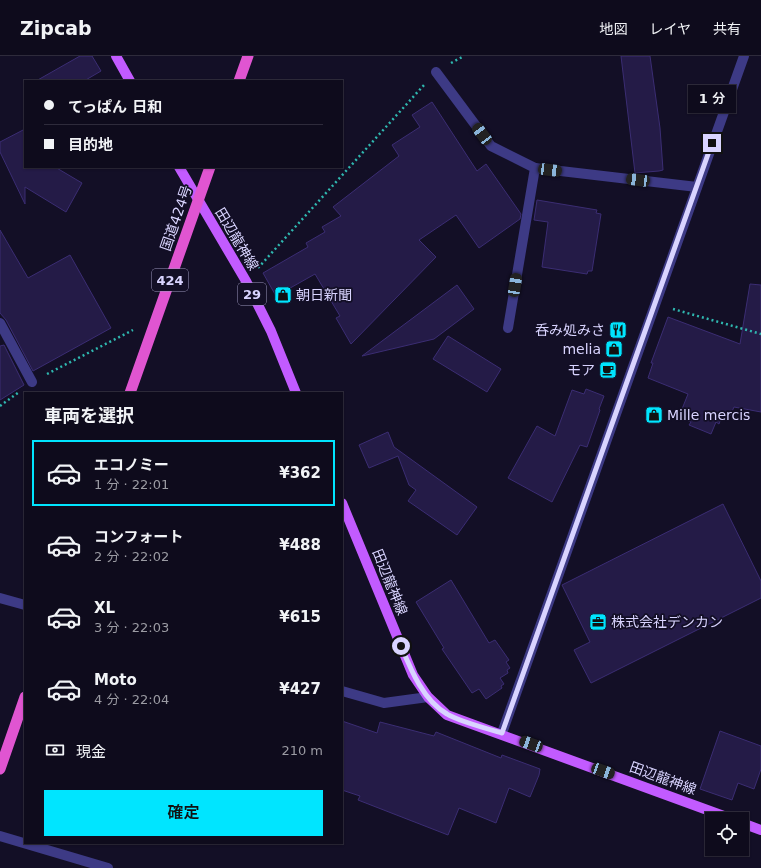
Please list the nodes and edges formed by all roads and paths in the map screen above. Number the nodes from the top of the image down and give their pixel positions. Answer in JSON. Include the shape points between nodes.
{"nodes":[{"id":1,"x":116,"y":56,"type":"edge"},
{"id":2,"x":248,"y":56,"type":"edge"},
{"id":3,"x":464,"y":56,"type":"edge"},
{"id":4,"x":744,"y":56,"type":"edge"},
{"id":5,"x":436,"y":72,"type":"junction"},
{"id":6,"x":129,"y":80,"type":"edge"},
{"id":7,"x":239,"y":80,"type":"edge"},
{"id":8,"x":180,"y":168,"type":"edge"},
{"id":9,"x":210,"y":168,"type":"edge"},
{"id":10,"x":535,"y":168,"type":"junction"},
{"id":11,"x":697,"y":187,"type":"junction"},
{"id":12,"x":198,"y":201,"type":"junction"},
{"id":13,"x":246,"y":281,"type":"junction"},
{"id":14,"x":655,"y":304,"type":"junction"},
{"id":15,"x":156,"y":318,"type":"junction"},
{"id":16,"x":0,"y":323,"type":"edge"},
{"id":17,"x":508,"y":328,"type":"dead end"},
{"id":18,"x":761,"y":334,"type":"edge"},
{"id":19,"x":32,"y":382,"type":"junction"},
{"id":20,"x":130,"y":392,"type":"edge"},
{"id":21,"x":296,"y":392,"type":"edge"},
{"id":22,"x":0,"y":406,"type":"edge"},
{"id":23,"x":343,"y":505,"type":"edge"},
{"id":24,"x":0,"y":598,"type":"edge"},
{"id":25,"x":24,"y":605,"type":"edge"},
{"id":26,"x":343,"y":691,"type":"edge"},
{"id":27,"x":428,"y":697,"type":"junction"},
{"id":28,"x":24,"y":700,"type":"edge"},
{"id":29,"x":502,"y":733,"type":"junction"},
{"id":30,"x":0,"y":769,"type":"edge"},
{"id":31,"x":713,"y":812,"type":"edge"},
{"id":32,"x":749,"y":826,"type":"edge"},
{"id":33,"x":761,"y":830,"type":"edge"},
{"id":34,"x":0,"y":836,"type":"edge"},
{"id":35,"x":24,"y":843,"type":"edge"},
{"id":36,"x":27,"y":844,"type":"edge"},
{"id":37,"x":108,"y":868,"type":"edge"}],
"edges":[{"from":1,"to":6,"type":"main road"},
{"from":2,"to":7,"type":"highway"},
{"from":3,"to":5,"type":"path"},
{"from":4,"to":11,"type":"street"},
{"from":5,"to":10,"type":"street","via":[[491,146]]},
{"from":5,"to":13,"type":"path"},
{"from":8,"to":12,"type":"main road","name":"田辺龍神線"},
{"from":9,"to":12,"type":"highway","name":"国道424号","number":"424"},
{"from":10,"to":11,"type":"street"},
{"from":10,"to":17,"type":"street"},
{"from":11,"to":14,"type":"street"},
{"from":12,"to":13,"type":"main road","name":"田辺龍神線","number":"29"},
{"from":12,"to":15,"type":"highway","name":"国道424号","number":"424"},
{"from":13,"to":21,"type":"main road","name":"田辺龍神線","number":"29","via":[[271,331]]},
{"from":14,"to":18,"type":"path"},
{"from":14,"to":29,"type":"street"},
{"from":15,"to":19,"type":"path"},
{"from":15,"to":20,"type":"highway","name":"国道424号","number":"424"},
{"from":16,"to":19,"type":"street"},
{"from":19,"to":22,"type":"path"},
{"from":23,"to":27,"type":"main road","name":"田辺龍神線","via":[[413,675]]},
{"from":24,"to":25,"type":"street"},
{"from":26,"to":27,"type":"street","via":[[384,702]]},
{"from":27,"to":29,"type":"main road","name":"田辺龍神線","via":[[447,715]]},
{"from":28,"to":30,"type":"highway"},
{"from":29,"to":31,"type":"main road","name":"田辺龍神線"},
{"from":32,"to":33,"type":"main road"},
{"from":34,"to":35,"type":"street"},
{"from":36,"to":37,"type":"street"}]}
